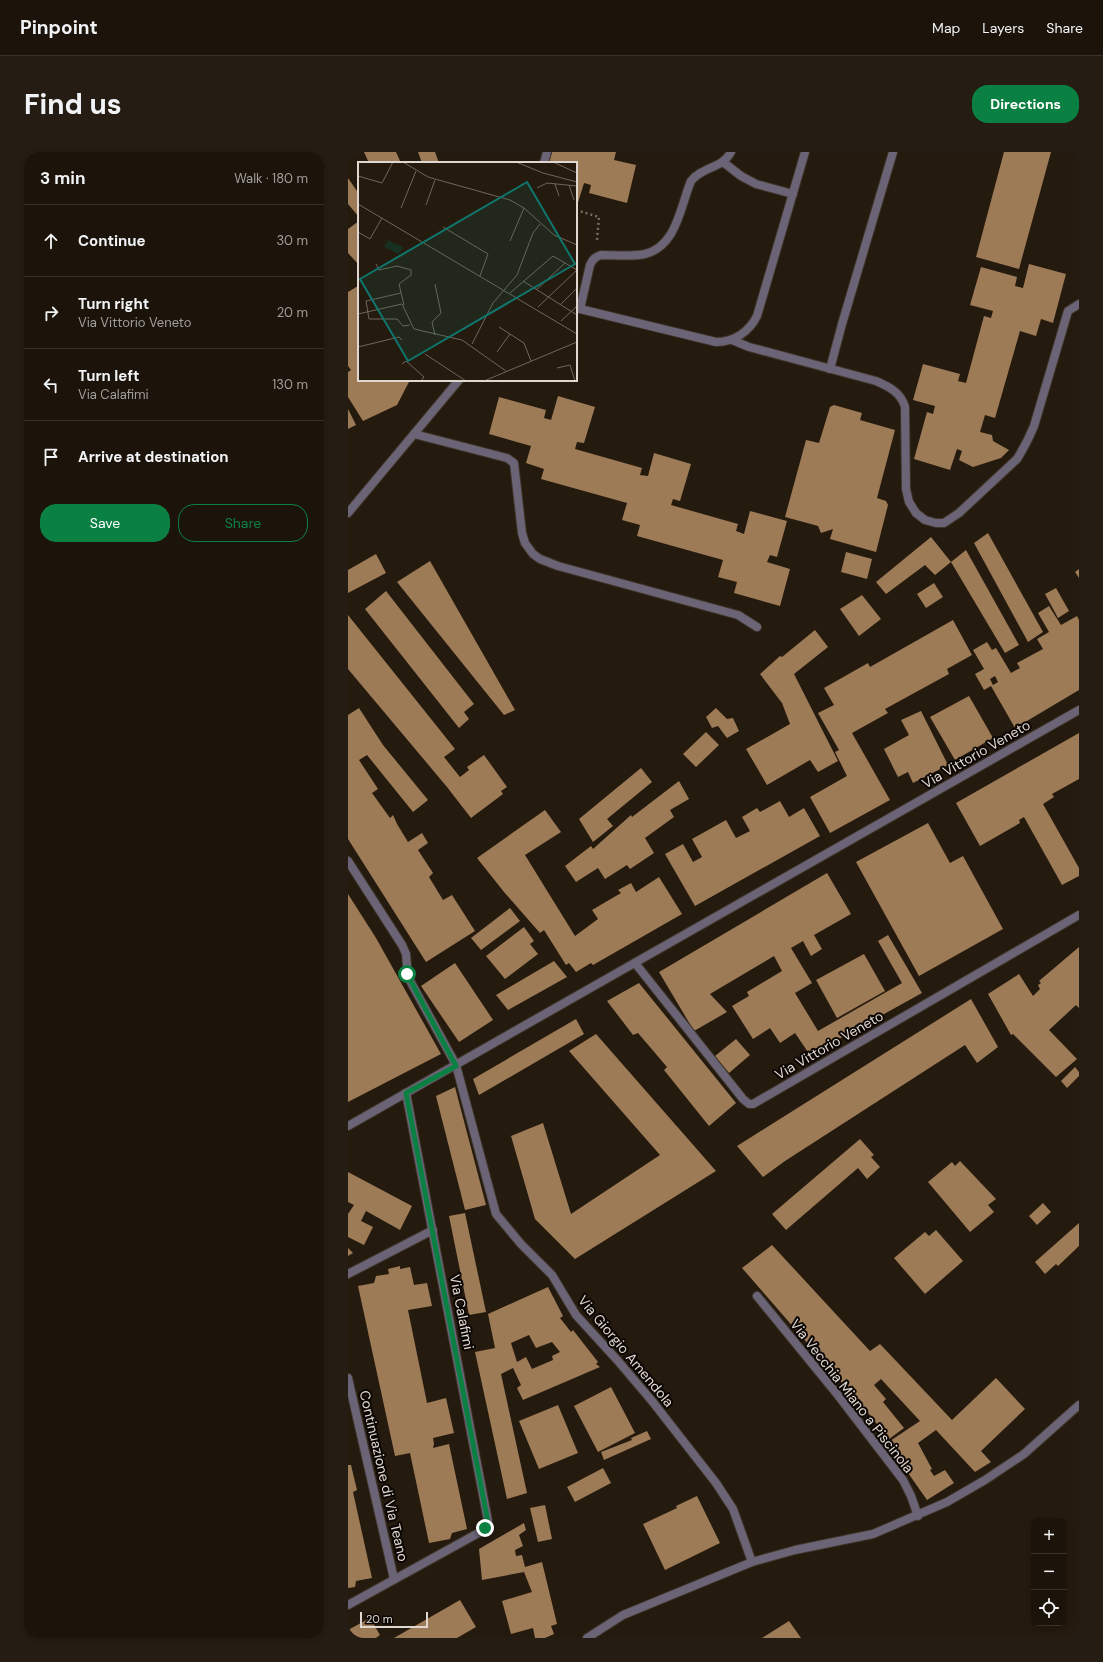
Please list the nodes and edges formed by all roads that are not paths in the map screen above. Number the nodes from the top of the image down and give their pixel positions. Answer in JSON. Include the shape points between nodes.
{"nodes":[{"id":1,"x":547,"y":152,"type":"edge"},
{"id":2,"x":731,"y":152,"type":"edge"},
{"id":3,"x":805,"y":152,"type":"edge"},
{"id":4,"x":893,"y":152,"type":"edge"},
{"id":5,"x":544,"y":162,"type":"edge"},
{"id":6,"x":723,"y":162,"type":"junction"},
{"id":7,"x":793,"y":194,"type":"junction"},
{"id":8,"x":1079,"y":304,"type":"edge"},
{"id":9,"x":578,"y":308,"type":"edge"},
{"id":10,"x":732,"y":340,"type":"junction"},
{"id":11,"x":830,"y":369,"type":"junction"},
{"id":12,"x":458,"y":381,"type":"edge"},
{"id":13,"x":414,"y":434,"type":"junction"},
{"id":14,"x":348,"y":513,"type":"edge"},
{"id":15,"x":757,"y":628,"type":"dead end"},
{"id":16,"x":1079,"y":710,"type":"edge"},
{"id":17,"x":348,"y":861,"type":"edge"},
{"id":18,"x":1079,"y":915,"type":"edge"},
{"id":19,"x":635,"y":963,"type":"junction"},
{"id":20,"x":456,"y":1066,"type":"junction"},
{"id":21,"x":406,"y":1093,"type":"junction"},
{"id":22,"x":348,"y":1126,"type":"edge"},
{"id":23,"x":433,"y":1230,"type":"junction"},
{"id":24,"x":348,"y":1274,"type":"edge"},
{"id":25,"x":756,"y":1296,"type":"dead end"},
{"id":26,"x":348,"y":1378,"type":"edge"},
{"id":27,"x":1079,"y":1405,"type":"edge"},
{"id":28,"x":918,"y":1516,"type":"junction"},
{"id":29,"x":752,"y":1562,"type":"junction"},
{"id":30,"x":394,"y":1579,"type":"junction"},
{"id":31,"x":348,"y":1605,"type":"edge"},
{"id":32,"x":588,"y":1638,"type":"edge"}],
"edges":[{"from":1,"to":5,"type":"street"},
{"from":2,"to":6,"type":"street"},
{"from":3,"to":7,"type":"street"},
{"from":4,"to":11,"type":"street"},
{"from":6,"to":7,"type":"street","via":[[756,184]]},
{"from":6,"to":9,"type":"street","via":[[697,174],[691,181],[672,234],[656,250],[644,254],[596,257],[590,264]]},
{"from":7,"to":10,"type":"street","via":[[757,316],[748,330]]},
{"from":8,"to":11,"type":"street","via":[[1068,310],[1034,426],[1023,450],[1017,459],[959,513],[944,523],[936,524],[925,520],[916,513],[909,502],[906,489],[903,400],[884,384]]},
{"from":9,"to":10,"type":"street","via":[[716,342]]},
{"from":10,"to":11,"type":"street"},
{"from":12,"to":13,"type":"street"},
{"from":13,"to":14,"type":"street"},
{"from":13,"to":15,"type":"street","via":[[507,458],[514,463],[524,538],[529,549],[540,559],[738,615]]},
{"from":16,"to":19,"type":"street","name":"Via Vittorio Veneto"},
{"from":17,"to":20,"type":"street","name":"Via Giorgio Amendola","via":[[402,945],[406,954],[408,977]]},
{"from":18,"to":19,"type":"street","name":"Via Vittorio Veneto","via":[[753,1104],[743,1099]]},
{"from":19,"to":20,"type":"street","name":"Via Vittorio Veneto"},
{"from":20,"to":21,"type":"street","name":"Via Vittorio Veneto"},
{"from":20,"to":29,"type":"street","name":"Via Giorgio Amendola","via":[[496,1214],[552,1275],[576,1315],[652,1401],[716,1483],[732,1509]]},
{"from":21,"to":22,"type":"street","name":"Via Vittorio Veneto"},
{"from":21,"to":23,"type":"street","name":"Via Calafimi"},
{"from":23,"to":24,"type":"street"},
{"from":23,"to":30,"type":"street","name":"Via Calafimi","via":[[487,1525],[479,1533]]},
{"from":25,"to":28,"type":"street","name":"Via Vecchia Miano a Piscinola","via":[[837,1394],[903,1480]]},
{"from":26,"to":30,"type":"street","name":"Continuazione di Via Teano"},
{"from":27,"to":28,"type":"street","via":[[1017,1458],[985,1480]]},
{"from":28,"to":29,"type":"street","via":[[873,1534]]},
{"from":29,"to":32,"type":"street","via":[[623,1615]]},
{"from":30,"to":31,"type":"street"}]}
